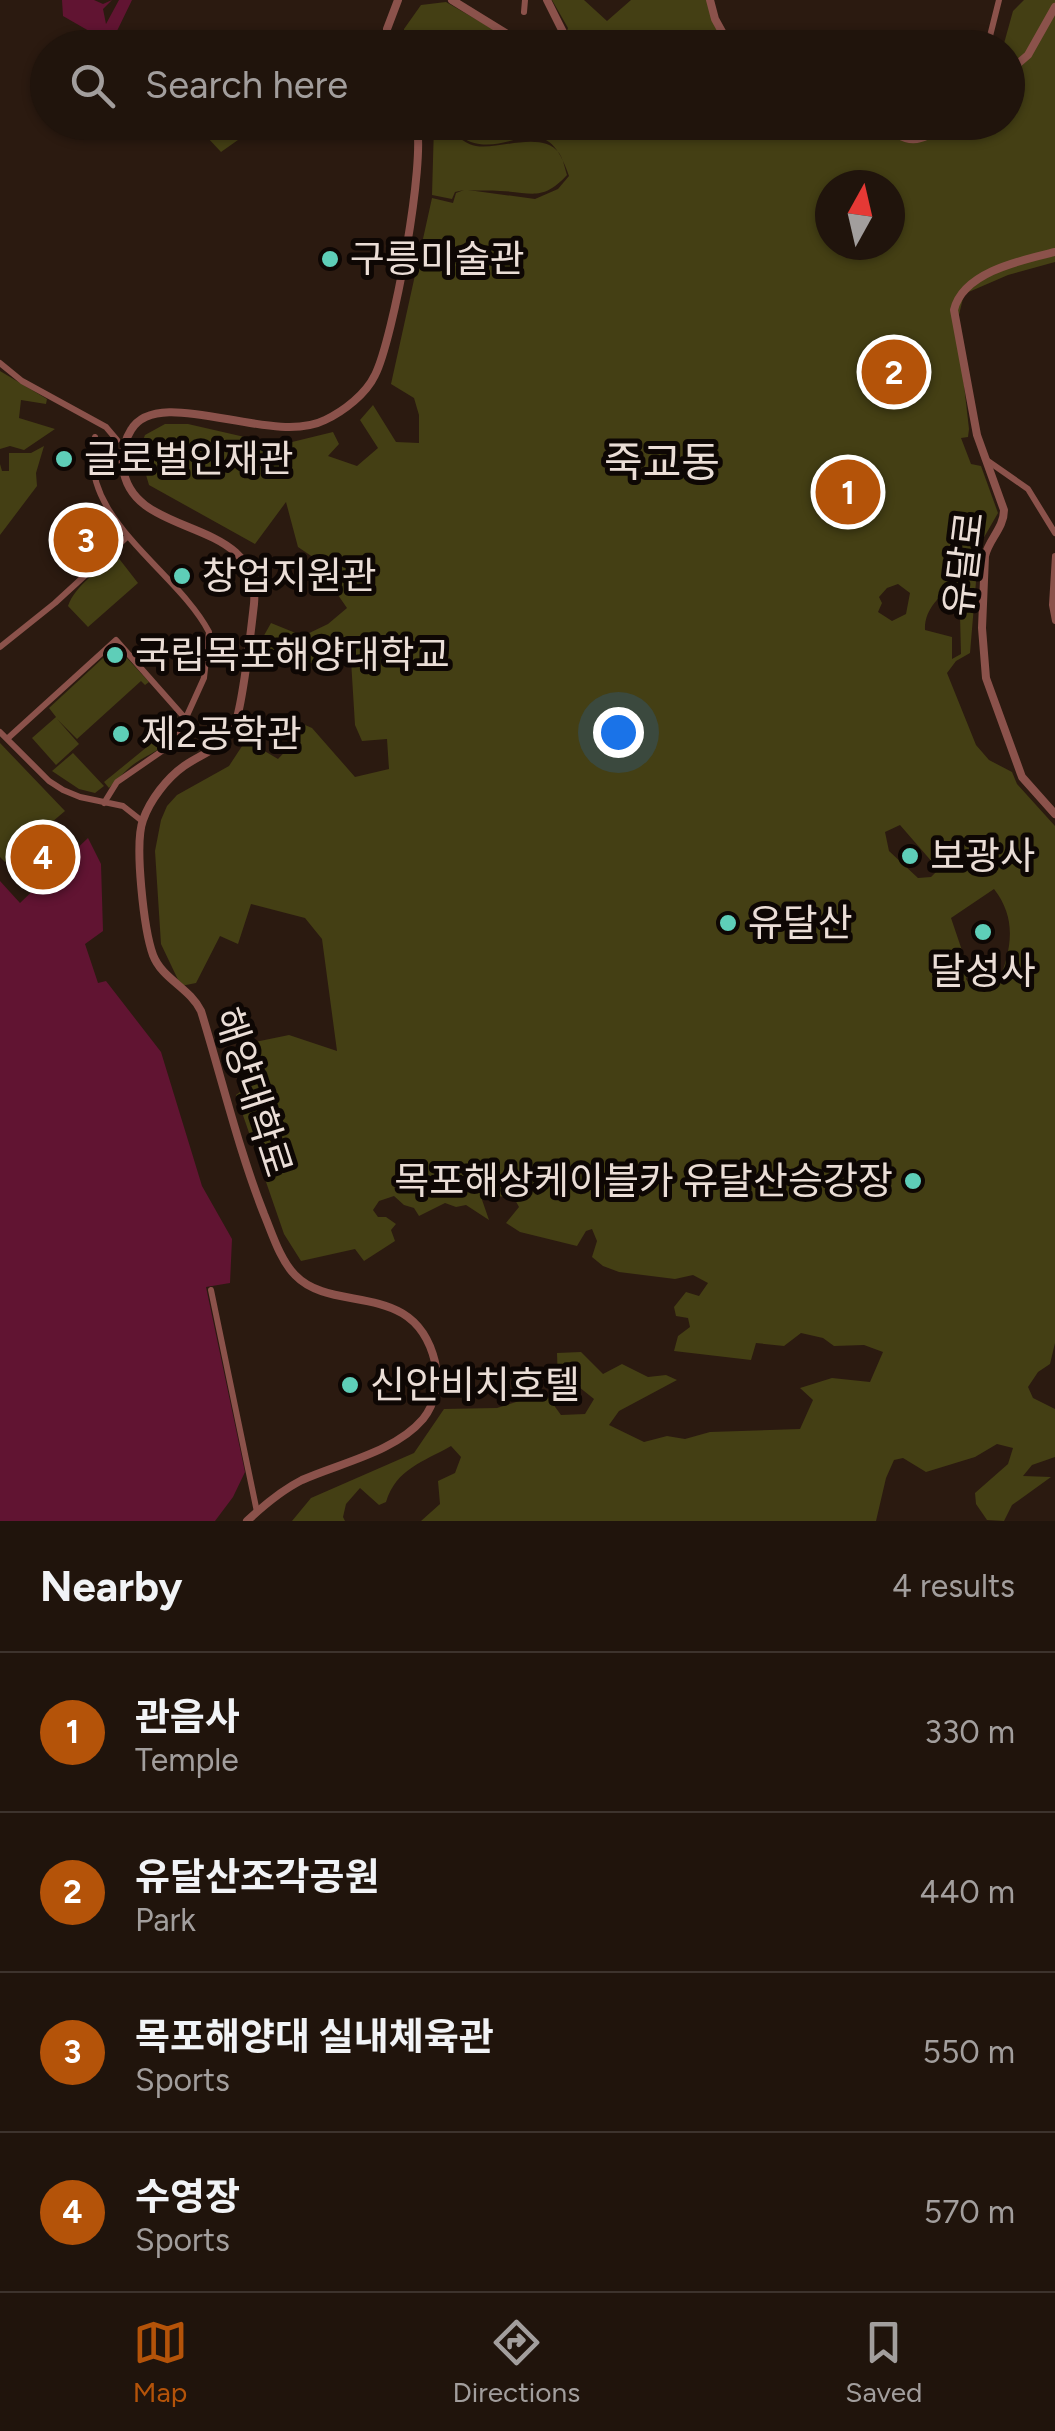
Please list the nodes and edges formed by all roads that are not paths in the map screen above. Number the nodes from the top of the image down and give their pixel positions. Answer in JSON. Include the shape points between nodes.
{"nodes":[{"id":1,"x":398,"y":0,"type":"edge"},
{"id":2,"x":452,"y":0,"type":"edge"},
{"id":3,"x":525,"y":0,"type":"edge"},
{"id":4,"x":547,"y":0,"type":"edge"},
{"id":5,"x":710,"y":0,"type":"edge"},
{"id":6,"x":999,"y":0,"type":"edge"},
{"id":7,"x":1055,"y":7,"type":"edge"},
{"id":8,"x":524,"y":12,"type":"dead end"},
{"id":9,"x":388,"y":30,"type":"edge"},
{"id":10,"x":501,"y":30,"type":"edge"},
{"id":11,"x":563,"y":30,"type":"edge"},
{"id":12,"x":721,"y":30,"type":"edge"},
{"id":13,"x":992,"y":30,"type":"edge"},
{"id":14,"x":1025,"y":58,"type":"edge"},
{"id":15,"x":417,"y":140,"type":"edge"},
{"id":16,"x":1055,"y":252,"type":"edge"},
{"id":17,"x":0,"y":364,"type":"edge"},
{"id":18,"x":96,"y":437,"type":"dead end"},
{"id":19,"x":117,"y":440,"type":"dead end"},
{"id":20,"x":985,"y":460,"type":"junction"},
{"id":21,"x":1055,"y":533,"type":"edge"},
{"id":22,"x":128,"y":536,"type":"junction"},
{"id":23,"x":1055,"y":556,"type":"edge"},
{"id":24,"x":1055,"y":622,"type":"edge"},
{"id":25,"x":0,"y":647,"type":"edge"},
{"id":26,"x":184,"y":718,"type":"junction"},
{"id":27,"x":3,"y":735,"type":"edge"},
{"id":28,"x":104,"y":804,"type":"junction"},
{"id":29,"x":1055,"y":814,"type":"edge"},
{"id":30,"x":142,"y":821,"type":"junction"},
{"id":31,"x":211,"y":1290,"type":"dead end"},
{"id":32,"x":257,"y":1512,"type":"junction"},
{"id":33,"x":247,"y":1521,"type":"edge"}],
"edges":[{"from":1,"to":9,"type":"street"},
{"from":2,"to":10,"type":"street"},
{"from":3,"to":8,"type":"street"},
{"from":4,"to":11,"type":"street"},
{"from":5,"to":12,"type":"street"},
{"from":6,"to":13,"type":"street"},
{"from":7,"to":14,"type":"street"},
{"from":15,"to":30,"type":"street","via":[[419,168],[400,274],[382,360],[368,387],[325,421],[304,428],[162,411],[141,418],[128,435],[124,474],[140,502],[228,546],[245,564],[254,592],[236,722],[221,747],[182,767],[158,791]]},
{"from":16,"to":20,"type":"street","name":"유달로","via":[[971,284],[956,301],[954,326]]},
{"from":17,"to":19,"type":"street"},
{"from":18,"to":22,"type":"street","via":[[94,480]]},
{"from":20,"to":21,"type":"street","via":[[1028,489]]},
{"from":20,"to":29,"type":"street","name":"유달로","via":[[1004,510],[985,556],[986,678],[1022,777]]},
{"from":22,"to":25,"type":"street"},
{"from":22,"to":26,"type":"street","via":[[209,632],[205,676]]},
{"from":23,"to":24,"type":"street"},
{"from":26,"to":27,"type":"street","via":[[116,640]]},
{"from":26,"to":28,"type":"street","via":[[168,750],[117,782]]},
{"from":27,"to":28,"type":"street","via":[[49,781]]},
{"from":28,"to":30,"type":"street","via":[[122,806]]},
{"from":30,"to":32,"type":"street","name":"해양대학로","via":[[141,878],[154,960],[194,996],[201,1011],[242,1159],[284,1258],[314,1287],[401,1313],[428,1339],[438,1374],[434,1400],[410,1431],[298,1482]]},
{"from":31,"to":32,"type":"street"},
{"from":32,"to":33,"type":"street","name":"해양대학로"}]}
